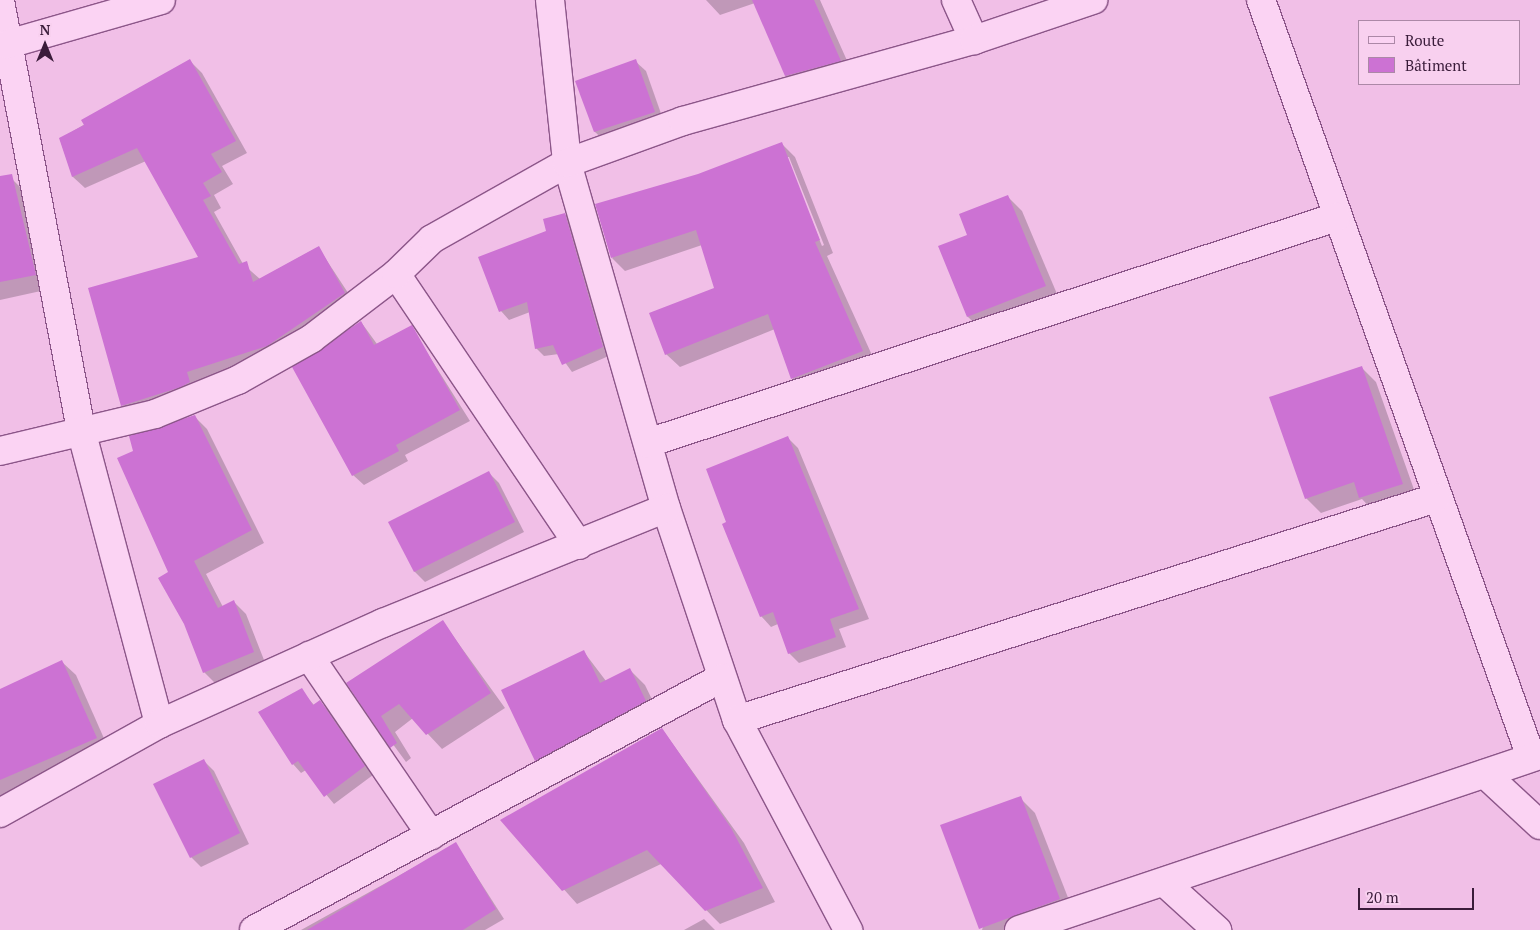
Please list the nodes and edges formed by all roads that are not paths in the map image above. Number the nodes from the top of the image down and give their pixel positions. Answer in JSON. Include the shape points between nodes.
{"nodes":[{"id":1,"x":161,"y":0,"type":"edge"},
{"id":2,"x":550,"y":0,"type":"edge"},
{"id":3,"x":956,"y":0,"type":"edge"},
{"id":4,"x":1093,"y":0,"type":"edge"},
{"id":5,"x":1261,"y":0,"type":"edge"},
{"id":6,"x":0,"y":1,"type":"edge"},
{"id":7,"x":974,"y":40,"type":"junction"},
{"id":8,"x":8,"y":44,"type":"junction"},
{"id":9,"x":567,"y":163,"type":"junction"},
{"id":10,"x":1336,"y":217,"type":"junction"},
{"id":11,"x":396,"y":274,"type":"junction"},
{"id":12,"x":82,"y":434,"type":"junction"},
{"id":13,"x":648,"y":443,"type":"junction"},
{"id":14,"x":0,"y":451,"type":"edge"},
{"id":15,"x":1436,"y":498,"type":"junction"},
{"id":16,"x":666,"y":508,"type":"junction"},
{"id":17,"x":579,"y":545,"type":"junction"},
{"id":18,"x":309,"y":656,"type":"junction"},
{"id":19,"x":721,"y":678,"type":"junction"},
{"id":20,"x":738,"y":720,"type":"junction"},
{"id":21,"x":159,"y":724,"type":"junction"},
{"id":22,"x":1536,"y":756,"type":"edge"},
{"id":23,"x":1486,"y":774,"type":"junction"},
{"id":24,"x":0,"y":812,"type":"edge"},
{"id":25,"x":1540,"y":825,"type":"edge"},
{"id":26,"x":431,"y":835,"type":"junction"},
{"id":27,"x":1164,"y":882,"type":"junction"},
{"id":28,"x":270,"y":927,"type":"edge"},
{"id":29,"x":848,"y":930,"type":"edge"},
{"id":30,"x":1019,"y":930,"type":"edge"},
{"id":31,"x":1217,"y":930,"type":"edge"}],
"edges":[{"from":1,"to":8,"type":"street"},
{"from":2,"to":9,"type":"street","via":[[549,22]]},
{"from":3,"to":7,"type":"street"},
{"from":4,"to":7,"type":"street"},
{"from":5,"to":10,"type":"street"},
{"from":6,"to":8,"type":"street"},
{"from":7,"to":9,"type":"street","via":[[684,121]]},
{"from":8,"to":12,"type":"street"},
{"from":9,"to":11,"type":"street","via":[[432,239]]},
{"from":9,"to":13,"type":"street"},
{"from":10,"to":13,"type":"street"},
{"from":10,"to":15,"type":"street"},
{"from":11,"to":12,"type":"street","via":[[311,339],[238,380],[155,414]]},
{"from":11,"to":17,"type":"street"},
{"from":12,"to":14,"type":"street"},
{"from":12,"to":21,"type":"street"},
{"from":13,"to":16,"type":"street"},
{"from":15,"to":20,"type":"street"},
{"from":15,"to":22,"type":"street"},
{"from":16,"to":17,"type":"street"},
{"from":16,"to":19,"type":"street"},
{"from":17,"to":18,"type":"street"},
{"from":18,"to":21,"type":"street"},
{"from":18,"to":26,"type":"street"},
{"from":19,"to":20,"type":"street"},
{"from":19,"to":26,"type":"street"},
{"from":20,"to":29,"type":"street"},
{"from":21,"to":24,"type":"street"},
{"from":22,"to":23,"type":"street"},
{"from":23,"to":25,"type":"street"},
{"from":23,"to":27,"type":"street"},
{"from":26,"to":28,"type":"street"},
{"from":27,"to":30,"type":"street"},
{"from":27,"to":31,"type":"street"}]}
